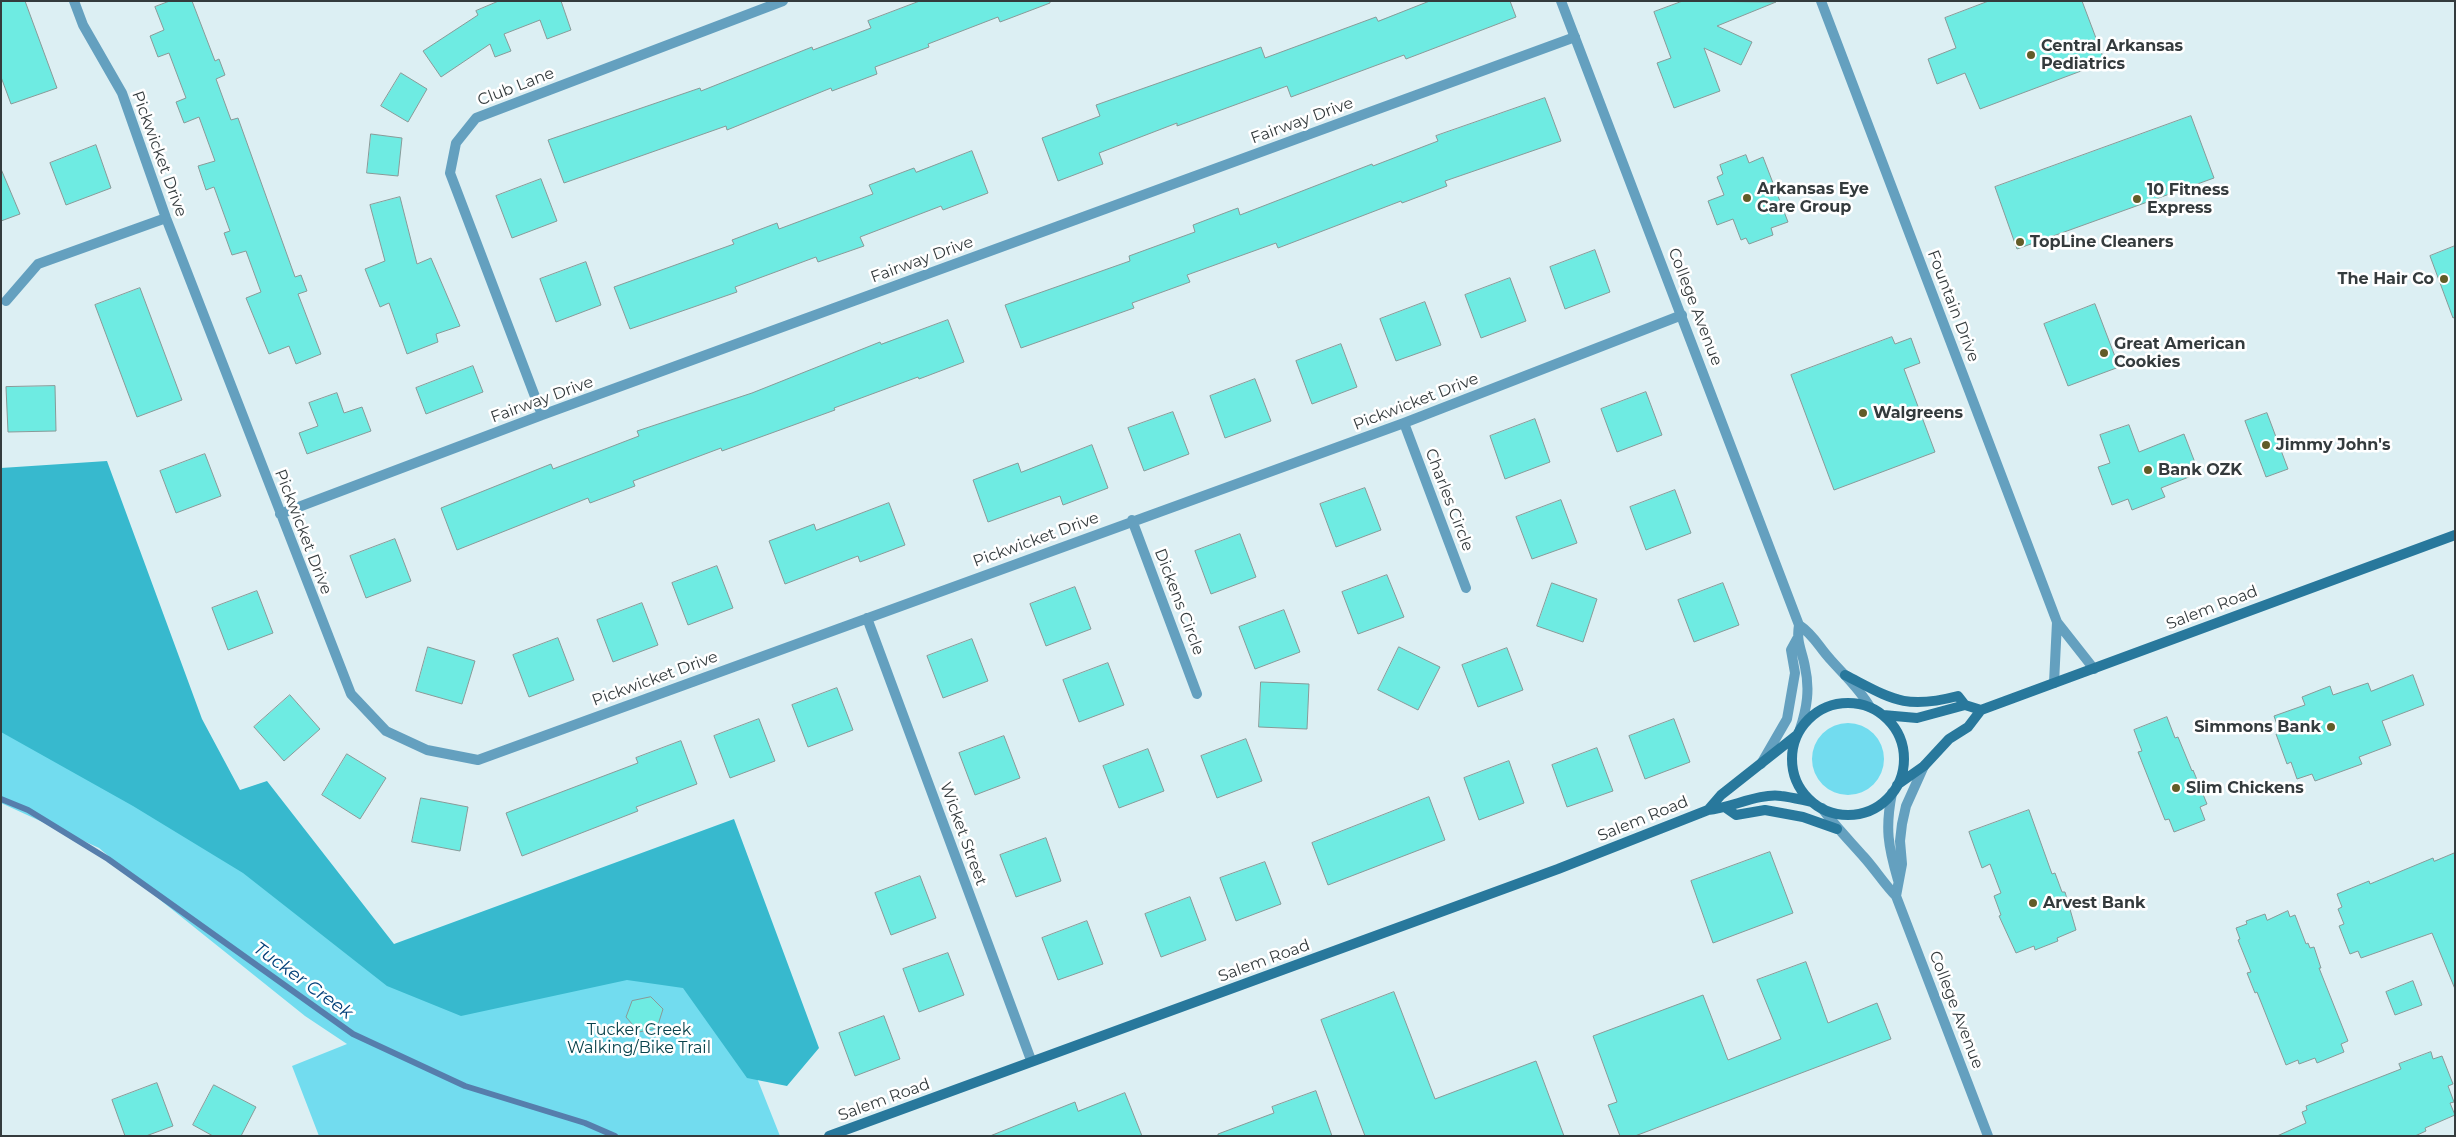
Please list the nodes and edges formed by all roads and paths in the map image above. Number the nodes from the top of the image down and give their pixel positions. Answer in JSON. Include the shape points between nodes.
{"nodes":[{"id":1,"x":74,"y":1,"type":"edge"},
{"id":2,"x":782,"y":1,"type":"edge"},
{"id":3,"x":1561,"y":1,"type":"edge"},
{"id":4,"x":1821,"y":1,"type":"edge"},
{"id":5,"x":1575,"y":36,"type":"junction"},
{"id":6,"x":166,"y":218,"type":"junction"},
{"id":7,"x":6,"y":301,"type":"dead end"},
{"id":8,"x":1682,"y":315,"type":"junction"},
{"id":9,"x":542,"y":416,"type":"junction"},
{"id":10,"x":1404,"y":423,"type":"junction"},
{"id":11,"x":280,"y":514,"type":"junction"},
{"id":12,"x":1132,"y":520,"type":"junction"},
{"id":13,"x":2455,"y":535,"type":"edge"},
{"id":14,"x":1466,"y":588,"type":"dead end"},
{"id":15,"x":866,"y":618,"type":"junction"},
{"id":16,"x":2057,"y":622,"type":"junction"},
{"id":17,"x":1799,"y":624,"type":"junction"},
{"id":18,"x":1797,"y":639,"type":"junction"},
{"id":19,"x":2094,"y":669,"type":"junction"},
{"id":20,"x":1845,"y":675,"type":"junction"},
{"id":21,"x":2054,"y":683,"type":"junction"},
{"id":22,"x":1197,"y":694,"type":"dead end"},
{"id":23,"x":1965,"y":705,"type":"junction"},
{"id":24,"x":1870,"y":707,"type":"junction"},
{"id":25,"x":1980,"y":710,"type":"junction"},
{"id":26,"x":1883,"y":715,"type":"junction"},
{"id":27,"x":1799,"y":732,"type":"junction"},
{"id":28,"x":1760,"y":764,"type":"junction"},
{"id":29,"x":1924,"y":766,"type":"junction"},
{"id":30,"x":1895,"y":789,"type":"junction"},
{"id":31,"x":1812,"y":802,"type":"junction"},
{"id":32,"x":1726,"y":808,"type":"junction"},
{"id":33,"x":1822,"y":808,"type":"junction"},
{"id":34,"x":1708,"y":810,"type":"junction"},
{"id":35,"x":1837,"y":829,"type":"junction"},
{"id":36,"x":1899,"y":884,"type":"junction"},
{"id":37,"x":1896,"y":896,"type":"junction"},
{"id":38,"x":1031,"y":1060,"type":"junction"},
{"id":39,"x":829,"y":1136,"type":"edge"},
{"id":40,"x":1988,"y":1136,"type":"edge"}],
"edges":[{"from":1,"to":6,"type":"street","name":"Pickwicket Drive","via":[[82,25],[122,93]]},
{"from":2,"to":9,"type":"street","name":"Club Lane","via":[[476,118],[456,143],[450,173]]},
{"from":3,"to":5,"type":"street","name":"College Avenue"},
{"from":4,"to":16,"type":"street","name":"Fountain Drive"},
{"from":5,"to":8,"type":"street","name":"College Avenue"},
{"from":5,"to":9,"type":"street","name":"Fairway Drive"},
{"from":6,"to":7,"type":"street","via":[[38,264]]},
{"from":6,"to":11,"type":"street","name":"Pickwicket Drive"},
{"from":8,"to":10,"type":"street","name":"Pickwicket Drive"},
{"from":8,"to":17,"type":"street","name":"College Avenue"},
{"from":9,"to":11,"type":"street","name":"Fairway Drive"},
{"from":10,"to":12,"type":"street","name":"Pickwicket Drive"},
{"from":10,"to":14,"type":"street","name":"Charles Circle"},
{"from":11,"to":15,"type":"street","name":"Pickwicket Drive","via":[[351,694],[386,731],[427,750],[478,760]]},
{"from":12,"to":15,"type":"street","name":"Pickwicket Drive"},
{"from":12,"to":22,"type":"street","name":"Dickens Circle"},
{"from":13,"to":19,"type":"main road","name":"Salem Road"},
{"from":15,"to":38,"type":"street","name":"Wicket Street"},
{"from":16,"to":19,"type":"street","name":"Fountain Drive"},
{"from":16,"to":21,"type":"street","name":"Fountain Drive"},
{"from":17,"to":18,"type":"street","name":"College Avenue"},
{"from":17,"to":20,"type":"street","name":"College Avenue","via":[[1812,634]]},
{"from":18,"to":27,"type":"street","name":"College Avenue","via":[[1806,667],[1808,690],[1808,704]]},
{"from":18,"to":28,"type":"street","via":[[1791,650],[1795,673],[1787,719]]},
{"from":19,"to":21,"type":"main road","name":"Salem Road"},
{"from":20,"to":23,"type":"main road","via":[[1892,699],[1930,703],[1958,696]]},
{"from":20,"to":24,"type":"street","name":"College Avenue"},
{"from":21,"to":25,"type":"main road","name":"Salem Road"},
{"from":23,"to":25,"type":"main road"},
{"from":23,"to":26,"type":"main road","via":[[1917,718]]},
{"from":24,"to":26,"type":"main road"},
{"from":24,"to":27,"type":"main road","via":[[1848,702],[1826,707],[1807,720]]},
{"from":25,"to":29,"type":"main road","via":[[1968,727],[1949,739]]},
{"from":26,"to":30,"type":"main road","via":[[1892,724],[1902,747],[1904,760]]},
{"from":27,"to":28,"type":"main road","name":"Salem Road"},
{"from":27,"to":31,"type":"main road","via":[[1792,758],[1793,771]]},
{"from":28,"to":34,"type":"main road","name":"Salem Road","via":[[1721,795]]},
{"from":29,"to":30,"type":"main road"},
{"from":29,"to":36,"type":"street","via":[[1906,806],[1902,824]]},
{"from":30,"to":33,"type":"main road","via":[[1876,808],[1860,813],[1843,814]]},
{"from":30,"to":36,"type":"street","via":[[1887,834]]},
{"from":31,"to":32,"type":"main road","name":"Salem Road","via":[[1780,795]]},
{"from":31,"to":33,"type":"main road"},
{"from":32,"to":34,"type":"main road","name":"Salem Road"},
{"from":32,"to":35,"type":"main road","via":[[1736,815],[1765,810],[1785,813]]},
{"from":33,"to":35,"type":"street","name":"College Avenue"},
{"from":34,"to":38,"type":"main road","name":"Salem Road","via":[[1540,876]]},
{"from":35,"to":37,"type":"street","name":"College Avenue"},
{"from":36,"to":37,"type":"street"},
{"from":37,"to":40,"type":"street","name":"College Avenue"},
{"from":38,"to":39,"type":"main road","name":"Salem Road"}]}
